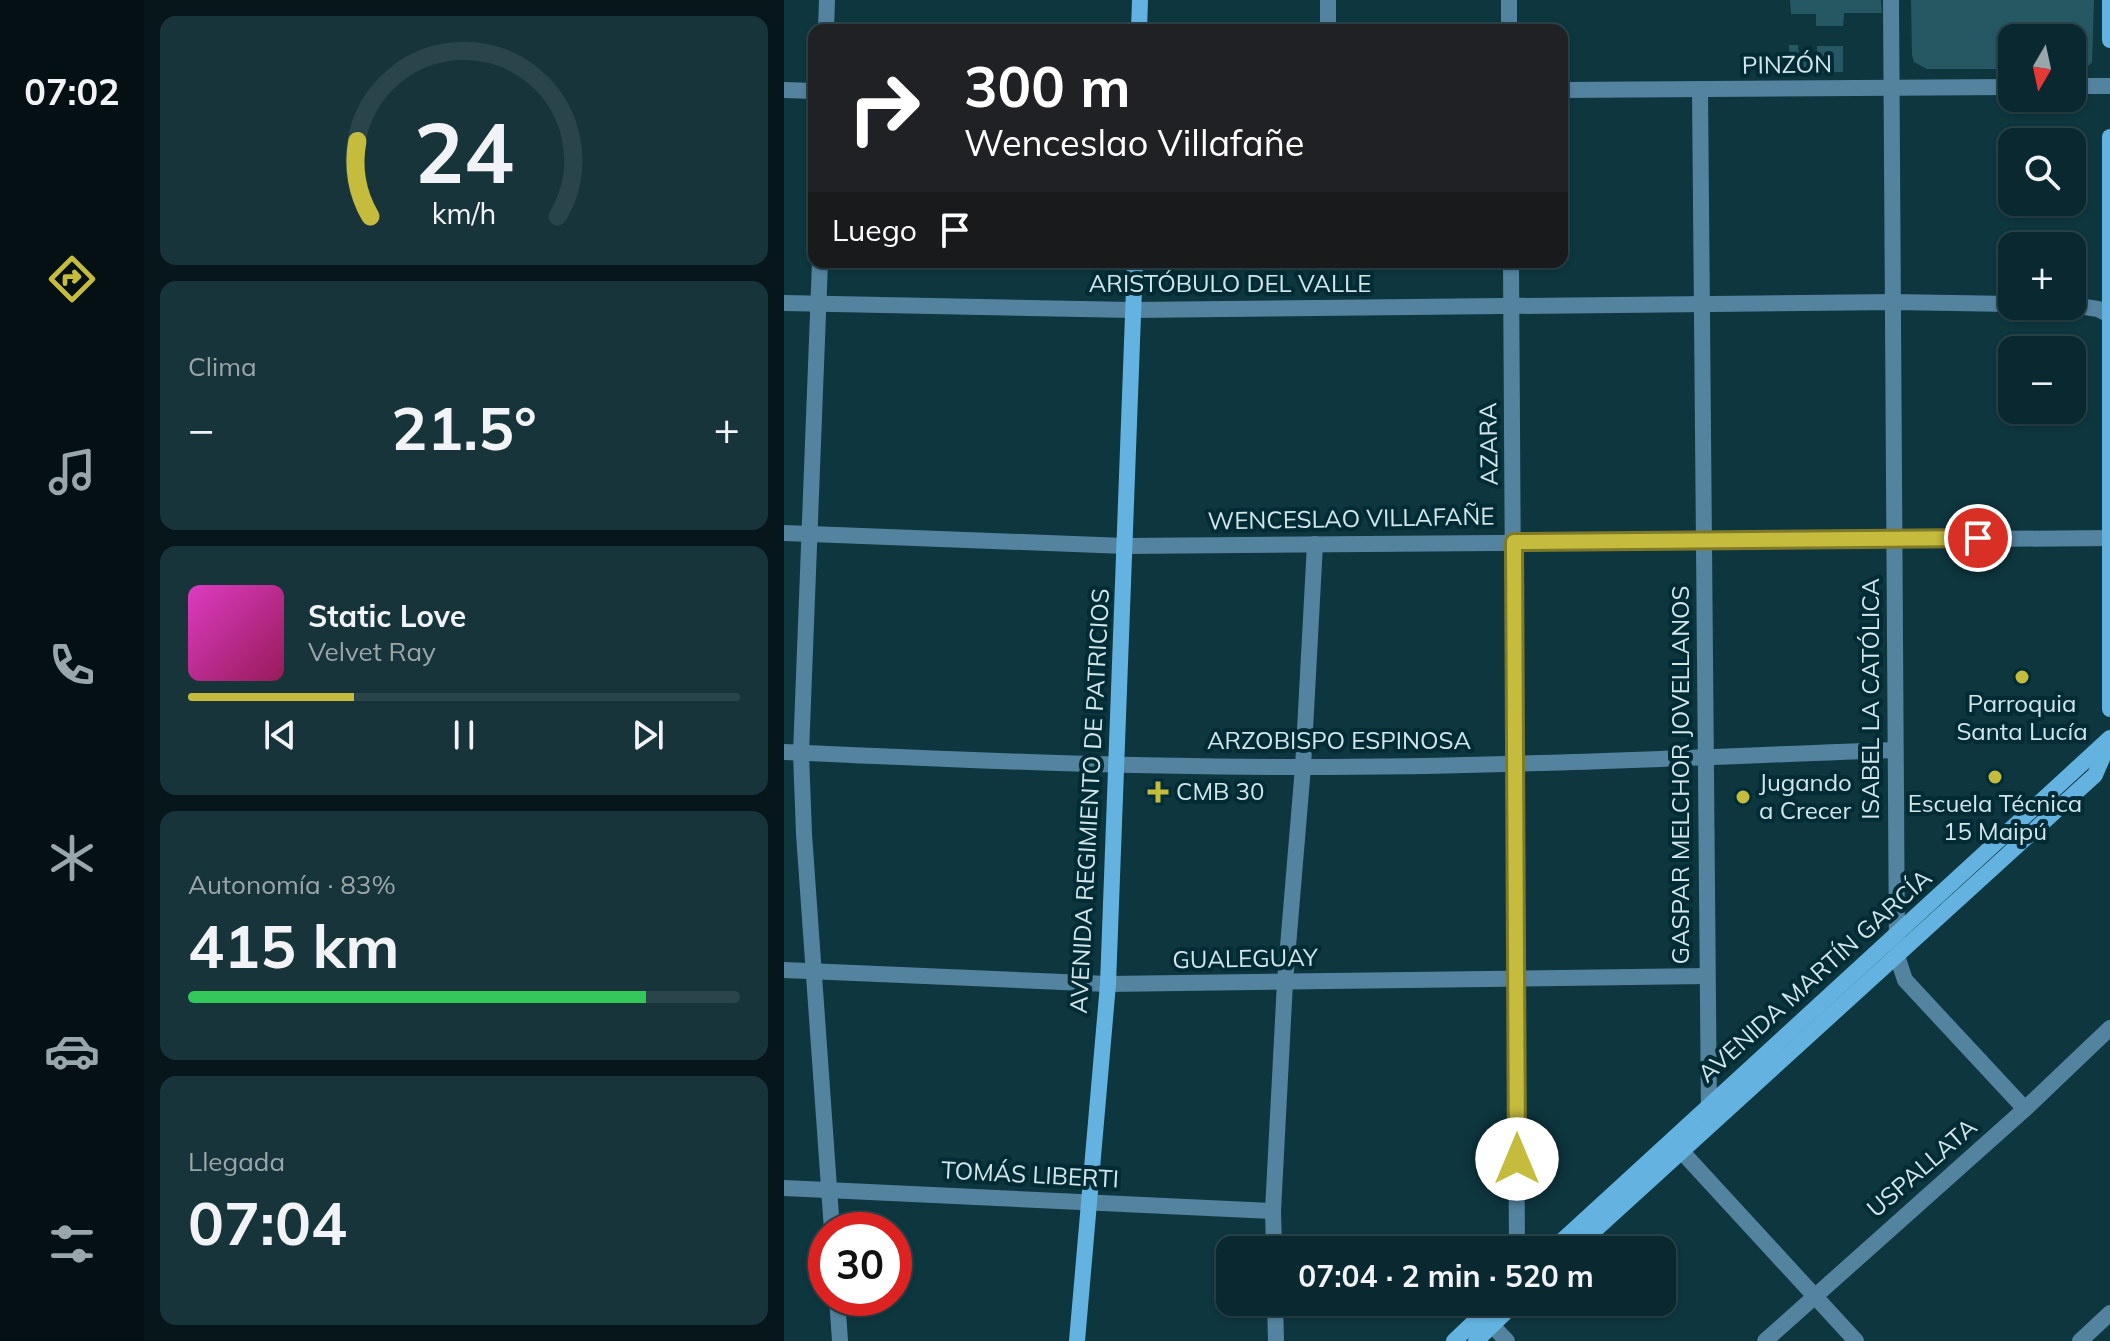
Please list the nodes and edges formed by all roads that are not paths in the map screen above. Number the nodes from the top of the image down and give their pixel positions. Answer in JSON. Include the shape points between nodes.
{"nodes":[{"id":1,"x":827,"y":0,"type":"edge"},
{"id":2,"x":1140,"y":0,"type":"edge"},
{"id":3,"x":1328,"y":0,"type":"edge"},
{"id":4,"x":1509,"y":0,"type":"edge"},
{"id":5,"x":1891,"y":0,"type":"edge"},
{"id":6,"x":2110,"y":0,"type":"edge"},
{"id":7,"x":826,"y":24,"type":"edge"},
{"id":8,"x":1139,"y":24,"type":"edge"},
{"id":9,"x":1328,"y":24,"type":"edge"},
{"id":10,"x":1509,"y":24,"type":"edge"},
{"id":11,"x":2110,"y":40,"type":"edge"},
{"id":12,"x":2086,"y":86,"type":"edge"},
{"id":13,"x":2110,"y":86,"type":"edge"},
{"id":14,"x":1998,"y":87,"type":"edge"},
{"id":15,"x":1892,"y":88,"type":"junction"},
{"id":16,"x":1700,"y":89,"type":"junction"},
{"id":17,"x":784,"y":90,"type":"edge"},
{"id":18,"x":1568,"y":90,"type":"edge"},
{"id":19,"x":808,"y":91,"type":"edge"},
{"id":20,"x":2110,"y":137,"type":"edge"},
{"id":21,"x":820,"y":268,"type":"edge"},
{"id":22,"x":1135,"y":268,"type":"edge"},
{"id":23,"x":1511,"y":268,"type":"edge"},
{"id":24,"x":1893,"y":302,"type":"junction"},
{"id":25,"x":784,"y":303,"type":"edge"},
{"id":26,"x":819,"y":303,"type":"junction"},
{"id":27,"x":1998,"y":304,"type":"edge"},
{"id":28,"x":1511,"y":305,"type":"junction"},
{"id":29,"x":1702,"y":305,"type":"junction"},
{"id":30,"x":2086,"y":307,"type":"edge"},
{"id":31,"x":1133,"y":310,"type":"junction"},
{"id":32,"x":2110,"y":314,"type":"edge"},
{"id":33,"x":784,"y":533,"type":"edge"},
{"id":34,"x":811,"y":534,"type":"junction"},
{"id":35,"x":2109,"y":538,"type":"edge"},
{"id":36,"x":1895,"y":539,"type":"junction"},
{"id":37,"x":1704,"y":540,"type":"junction"},
{"id":38,"x":1514,"y":542,"type":"junction"},
{"id":39,"x":1315,"y":544,"type":"junction"},
{"id":40,"x":1125,"y":546,"type":"junction"},
{"id":41,"x":2110,"y":709,"type":"edge"},
{"id":42,"x":2110,"y":739,"type":"edge"},
{"id":43,"x":1894,"y":750,"type":"junction"},
{"id":44,"x":784,"y":752,"type":"edge"},
{"id":45,"x":801,"y":753,"type":"junction"},
{"id":46,"x":1707,"y":757,"type":"junction"},
{"id":47,"x":1515,"y":764,"type":"junction"},
{"id":48,"x":1117,"y":765,"type":"junction"},
{"id":49,"x":1303,"y":767,"type":"junction"},
{"id":50,"x":1897,"y":934,"type":"junction"},
{"id":51,"x":1897,"y":956,"type":"junction"},
{"id":52,"x":784,"y":970,"type":"edge"},
{"id":53,"x":814,"y":971,"type":"junction"},
{"id":54,"x":1706,"y":976,"type":"junction"},
{"id":55,"x":1517,"y":978,"type":"junction"},
{"id":56,"x":1285,"y":982,"type":"junction"},
{"id":57,"x":1108,"y":984,"type":"junction"},
{"id":58,"x":2110,"y":1028,"type":"edge"},
{"id":59,"x":1707,"y":1107,"type":"junction"},
{"id":60,"x":2025,"y":1109,"type":"junction"},
{"id":61,"x":1710,"y":1125,"type":"junction"},
{"id":62,"x":1676,"y":1146,"type":"junction"},
{"id":63,"x":784,"y":1188,"type":"edge"},
{"id":64,"x":828,"y":1190,"type":"junction"},
{"id":65,"x":1089,"y":1201,"type":"junction"},
{"id":66,"x":1273,"y":1211,"type":"junction"},
{"id":67,"x":830,"y":1212,"type":"edge"},
{"id":68,"x":1274,"y":1236,"type":"edge"},
{"id":69,"x":1517,"y":1236,"type":"edge"},
{"id":70,"x":1569,"y":1236,"type":"edge"},
{"id":71,"x":1587,"y":1236,"type":"edge"},
{"id":72,"x":1814,"y":1295,"type":"junction"},
{"id":73,"x":2110,"y":1313,"type":"edge"},
{"id":74,"x":838,"y":1316,"type":"edge"},
{"id":75,"x":1275,"y":1316,"type":"edge"},
{"id":76,"x":1489,"y":1316,"type":"edge"},
{"id":77,"x":1493,"y":1316,"type":"edge"},
{"id":78,"x":1487,"y":1320,"type":"junction"},
{"id":79,"x":840,"y":1341,"type":"edge"},
{"id":80,"x":1077,"y":1341,"type":"edge"},
{"id":81,"x":1276,"y":1341,"type":"edge"},
{"id":82,"x":1454,"y":1341,"type":"edge"},
{"id":83,"x":1476,"y":1341,"type":"edge"},
{"id":84,"x":1507,"y":1341,"type":"edge"},
{"id":85,"x":1765,"y":1341,"type":"edge"},
{"id":86,"x":1856,"y":1341,"type":"edge"},
{"id":87,"x":2080,"y":1341,"type":"edge"}],
"edges":[{"from":1,"to":7,"type":"street"},
{"from":2,"to":8,"type":"main road"},
{"from":3,"to":9,"type":"street"},
{"from":4,"to":10,"type":"street"},
{"from":5,"to":15,"type":"street","name":"ISABEL LA CATÓLICA"},
{"from":6,"to":11,"type":"main road"},
{"from":12,"to":13,"type":"street"},
{"from":14,"to":15,"type":"street","name":"PINZÓN"},
{"from":15,"to":16,"type":"street","name":"PINZÓN"},
{"from":15,"to":24,"type":"street","name":"ISABEL LA CATÓLICA"},
{"from":16,"to":18,"type":"street","name":"PINZÓN"},
{"from":16,"to":29,"type":"street","name":"GASPAR MELCHOR JOVELLANOS"},
{"from":17,"to":19,"type":"street"},
{"from":20,"to":32,"type":"main road"},
{"from":21,"to":26,"type":"street"},
{"from":22,"to":31,"type":"main road","name":"AVENIDA REGIMIENTO DE PATRICIOS"},
{"from":23,"to":28,"type":"street","name":"AZARA"},
{"from":24,"to":27,"type":"street","name":"ARISTÓBULO DEL VALLE"},
{"from":24,"to":29,"type":"street","name":"ARISTÓBULO DEL VALLE"},
{"from":24,"to":36,"type":"street","name":"ISABEL LA CATÓLICA"},
{"from":25,"to":26,"type":"street","name":"ARISTÓBULO DEL VALLE"},
{"from":26,"to":31,"type":"street","name":"ARISTÓBULO DEL VALLE"},
{"from":26,"to":34,"type":"street"},
{"from":28,"to":29,"type":"street","name":"ARISTÓBULO DEL VALLE"},
{"from":28,"to":31,"type":"street","name":"ARISTÓBULO DEL VALLE"},
{"from":28,"to":38,"type":"street","name":"AZARA"},
{"from":29,"to":37,"type":"street","name":"GASPAR MELCHOR JOVELLANOS"},
{"from":30,"to":32,"type":"street"},
{"from":31,"to":40,"type":"main road","name":"AVENIDA REGIMIENTO DE PATRICIOS"},
{"from":32,"to":35,"type":"main road"},
{"from":33,"to":34,"type":"street","name":"WENCESLAO VILLAFAÑE"},
{"from":34,"to":40,"type":"street","name":"WENCESLAO VILLAFAÑE"},
{"from":34,"to":45,"type":"street"},
{"from":35,"to":36,"type":"street","name":"WENCESLAO VILLAFAÑE"},
{"from":35,"to":41,"type":"main road"},
{"from":36,"to":37,"type":"street","name":"WENCESLAO VILLAFAÑE"},
{"from":36,"to":43,"type":"street","name":"ISABEL LA CATÓLICA"},
{"from":37,"to":38,"type":"street","name":"WENCESLAO VILLAFAÑE"},
{"from":37,"to":46,"type":"street","name":"GASPAR MELCHOR JOVELLANOS"},
{"from":38,"to":39,"type":"street","name":"WENCESLAO VILLAFAÑE"},
{"from":38,"to":47,"type":"street","name":"AZARA"},
{"from":39,"to":40,"type":"street","name":"WENCESLAO VILLAFAÑE"},
{"from":39,"to":49,"type":"street"},
{"from":40,"to":48,"type":"main road","name":"AVENIDA REGIMIENTO DE PATRICIOS"},
{"from":42,"to":50,"type":"main road","name":"AVENIDA MARTÍN GARCÍA"},
{"from":42,"to":51,"type":"main road","name":"AVENIDA MARTÍN GARCÍA","via":[[2095,775]]},
{"from":43,"to":46,"type":"street","name":"ARZOBISPO ESPINOSA"},
{"from":43,"to":50,"type":"street","name":"ISABEL LA CATÓLICA"},
{"from":44,"to":45,"type":"street","name":"ARZOBISPO ESPINOSA"},
{"from":45,"to":48,"type":"street","name":"ARZOBISPO ESPINOSA"},
{"from":45,"to":53,"type":"street"},
{"from":46,"to":47,"type":"street","name":"ARZOBISPO ESPINOSA"},
{"from":46,"to":54,"type":"street","name":"GASPAR MELCHOR JOVELLANOS"},
{"from":47,"to":49,"type":"street","name":"ARZOBISPO ESPINOSA"},
{"from":47,"to":55,"type":"street","name":"AZARA"},
{"from":48,"to":49,"type":"street","name":"ARZOBISPO ESPINOSA"},
{"from":48,"to":57,"type":"main road","name":"AVENIDA REGIMIENTO DE PATRICIOS"},
{"from":49,"to":56,"type":"street"},
{"from":50,"to":51,"type":"street","name":"ISABEL LA CATÓLICA"},
{"from":50,"to":59,"type":"main road","name":"AVENIDA MARTÍN GARCÍA"},
{"from":51,"to":60,"type":"street","name":"ISABEL LA CATÓLICA","via":[[1905,980]]},
{"from":51,"to":61,"type":"main road","name":"AVENIDA MARTÍN GARCÍA"},
{"from":52,"to":53,"type":"street","name":"GUALEGUAY"},
{"from":53,"to":57,"type":"street","name":"GUALEGUAY"},
{"from":53,"to":64,"type":"street"},
{"from":54,"to":55,"type":"street","name":"GUALEGUAY"},
{"from":54,"to":59,"type":"street","name":"GASPAR MELCHOR JOVELLANOS"},
{"from":55,"to":56,"type":"street","name":"GUALEGUAY"},
{"from":55,"to":69,"type":"street","name":"AZARA"},
{"from":56,"to":57,"type":"street","name":"GUALEGUAY"},
{"from":56,"to":66,"type":"street"},
{"from":57,"to":65,"type":"main road","name":"AVENIDA REGIMIENTO DE PATRICIOS"},
{"from":58,"to":60,"type":"street","name":"USPALLATA"},
{"from":59,"to":61,"type":"street","name":"GASPAR MELCHOR JOVELLANOS"},
{"from":59,"to":62,"type":"main road","name":"AVENIDA MARTÍN GARCÍA"},
{"from":60,"to":72,"type":"street","name":"USPALLATA"},
{"from":61,"to":62,"type":"main road","name":"AVENIDA MARTÍN GARCÍA"},
{"from":62,"to":70,"type":"main road","name":"AVENIDA MARTÍN GARCÍA"},
{"from":62,"to":71,"type":"main road","name":"AVENIDA MARTÍN GARCÍA"},
{"from":62,"to":72,"type":"street"},
{"from":63,"to":64,"type":"street","name":"TOMÁS LIBERTI"},
{"from":64,"to":65,"type":"street","name":"TOMÁS LIBERTI"},
{"from":64,"to":67,"type":"street"},
{"from":65,"to":66,"type":"street","name":"TOMÁS LIBERTI"},
{"from":65,"to":80,"type":"main road","name":"AVENIDA REGIMIENTO DE PATRICIOS"},
{"from":66,"to":68,"type":"street"},
{"from":72,"to":85,"type":"street","name":"USPALLATA"},
{"from":72,"to":86,"type":"street"},
{"from":73,"to":87,"type":"street"},
{"from":74,"to":79,"type":"street"},
{"from":75,"to":81,"type":"street"},
{"from":76,"to":78,"type":"main road"},
{"from":77,"to":78,"type":"main road"},
{"from":78,"to":82,"type":"main road"},
{"from":78,"to":83,"type":"main road"},
{"from":78,"to":84,"type":"street"}]}
